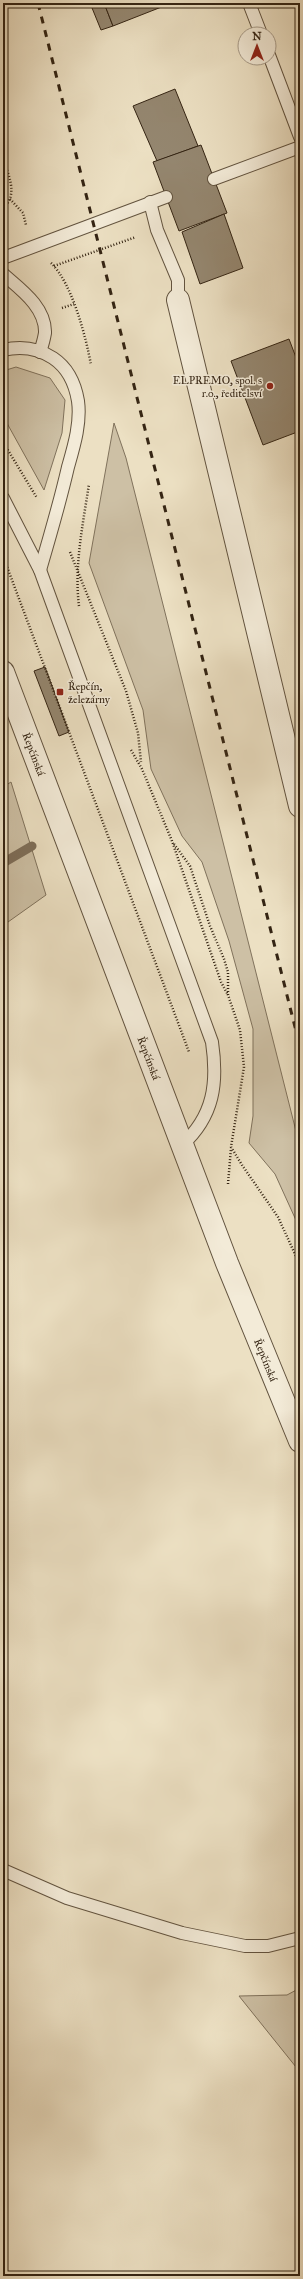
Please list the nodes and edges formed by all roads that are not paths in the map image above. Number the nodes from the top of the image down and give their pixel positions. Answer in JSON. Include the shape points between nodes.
{"nodes":[{"id":1,"x":249,"y":3,"type":"edge"},
{"id":2,"x":258,"y":26,"type":"edge"},
{"id":3,"x":273,"y":66,"type":"edge"},
{"id":4,"x":300,"y":137,"type":"edge"},
{"id":5,"x":300,"y":147,"type":"edge"},
{"id":6,"x":214,"y":179,"type":"dead end"},
{"id":7,"x":166,"y":197,"type":"dead end"},
{"id":8,"x":150,"y":202,"type":"junction"},
{"id":9,"x":3,"y":258,"type":"edge"},
{"id":10,"x":3,"y":274,"type":"edge"},
{"id":11,"x":178,"y":300,"type":"joint"},
{"id":12,"x":3,"y":350,"type":"edge"},
{"id":13,"x":40,"y":352,"type":"junction"},
{"id":14,"x":3,"y":498,"type":"edge"},
{"id":15,"x":40,"y":570,"type":"junction"},
{"id":16,"x":3,"y":672,"type":"edge"},
{"id":17,"x":300,"y":806,"type":"edge"},
{"id":18,"x":182,"y":1145,"type":"junction"},
{"id":19,"x":300,"y":1441,"type":"edge"},
{"id":20,"x":3,"y":1870,"type":"edge"},
{"id":21,"x":300,"y":1938,"type":"edge"}],
"edges":[{"from":1,"to":2,"type":"lane"},
{"from":3,"to":4,"type":"lane"},
{"from":5,"to":6,"type":"lane"},
{"from":7,"to":8,"type":"lane"},
{"from":8,"to":9,"type":"lane"},
{"from":8,"to":11,"type":"lane","via":[[178,280]]},
{"from":10,"to":13,"type":"lane","via":[[29,296],[41,315],[45,333]]},
{"from":11,"to":17,"type":"street"},
{"from":12,"to":13,"type":"lane","via":[[20,348]]},
{"from":13,"to":15,"type":"lane","via":[[58,362],[69,374],[75,387],[78,416],[65,481]]},
{"from":14,"to":15,"type":"lane"},
{"from":15,"to":18,"type":"lane","via":[[212,1042],[215,1068],[209,1107],[202,1124]]},
{"from":16,"to":18,"type":"street","name":"Řepčínská"},
{"from":18,"to":19,"type":"street","name":"Řepčínská"},
{"from":20,"to":21,"type":"lane","via":[[67,1898],[182,1933],[245,1946],[268,1946]]}]}
